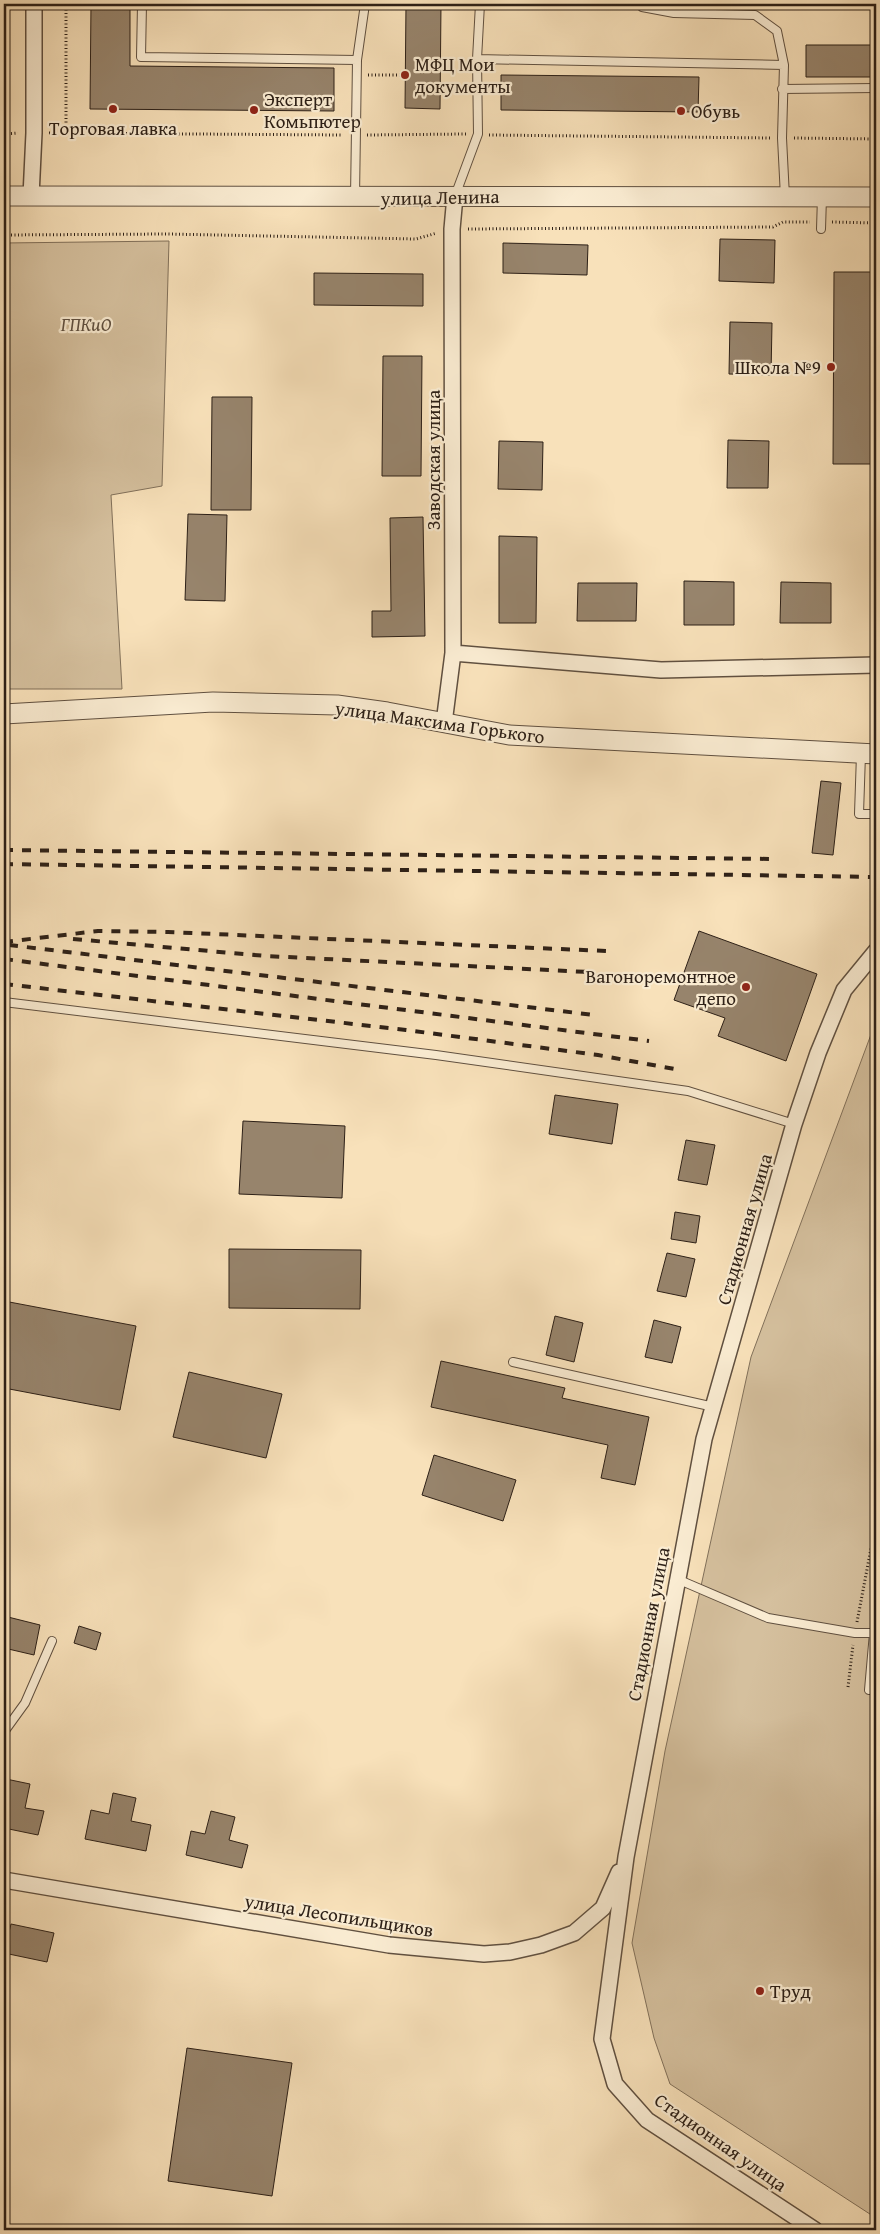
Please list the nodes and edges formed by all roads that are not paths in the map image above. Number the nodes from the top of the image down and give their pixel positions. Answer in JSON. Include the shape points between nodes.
{"nodes":[{"id":1,"x":34,"y":4,"type":"edge"},
{"id":2,"x":142,"y":4,"type":"edge"},
{"id":3,"x":365,"y":4,"type":"edge"},
{"id":4,"x":480,"y":4,"type":"edge"},
{"id":5,"x":639,"y":4,"type":"edge"},
{"id":6,"x":357,"y":60,"type":"junction"},
{"id":7,"x":477,"y":60,"type":"junction"},
{"id":8,"x":784,"y":65,"type":"junction"},
{"id":9,"x":876,"y":88,"type":"edge"},
{"id":10,"x":782,"y":89,"type":"junction"},
{"id":11,"x":4,"y":196,"type":"edge"},
{"id":12,"x":31,"y":196,"type":"junction"},
{"id":13,"x":455,"y":196,"type":"junction"},
{"id":14,"x":785,"y":197,"type":"junction"},
{"id":15,"x":822,"y":197,"type":"junction"},
{"id":16,"x":876,"y":197,"type":"edge"},
{"id":17,"x":355,"y":198,"type":"junction"},
{"id":18,"x":822,"y":229,"type":"dead end"},
{"id":19,"x":454,"y":653,"type":"junction"},
{"id":20,"x":876,"y":666,"type":"edge"},
{"id":21,"x":4,"y":714,"type":"edge"},
{"id":22,"x":444,"y":722,"type":"junction"},
{"id":23,"x":869,"y":754,"type":"edge"},
{"id":24,"x":876,"y":814,"type":"edge"},
{"id":25,"x":876,"y":951,"type":"edge"},
{"id":26,"x":4,"y":1002,"type":"edge"},
{"id":27,"x":794,"y":1124,"type":"junction"},
{"id":28,"x":513,"y":1362,"type":"dead end"},
{"id":29,"x":714,"y":1407,"type":"junction"},
{"id":30,"x":676,"y":1580,"type":"junction"},
{"id":31,"x":875,"y":1633,"type":"edge"},
{"id":32,"x":52,"y":1641,"type":"dead end"},
{"id":33,"x":869,"y":1690,"type":"dead end"},
{"id":34,"x":4,"y":1732,"type":"edge"},
{"id":35,"x":626,"y":1857,"type":"junction"},
{"id":36,"x":4,"y":1880,"type":"edge"},
{"id":37,"x":815,"y":2230,"type":"edge"}],
"edges":[{"from":1,"to":12,"type":"street"},
{"from":2,"to":6,"type":"lane","via":[[141,57]]},
{"from":3,"to":6,"type":"lane"},
{"from":4,"to":7,"type":"lane"},
{"from":5,"to":8,"type":"lane","via":[[674,13],[755,14],[777,31]]},
{"from":6,"to":17,"type":"lane"},
{"from":7,"to":8,"type":"lane"},
{"from":7,"to":13,"type":"lane","via":[[478,134]]},
{"from":8,"to":10,"type":"lane"},
{"from":9,"to":10,"type":"lane"},
{"from":10,"to":14,"type":"lane"},
{"from":11,"to":12,"type":"street","name":"улица Ленина"},
{"from":12,"to":17,"type":"street","name":"улица Ленина"},
{"from":13,"to":14,"type":"street","name":"улица Ленина"},
{"from":13,"to":17,"type":"street","name":"улица Ленина"},
{"from":13,"to":19,"type":"street","name":"Заводская улица","via":[[452,229]]},
{"from":14,"to":15,"type":"street","name":"улица Ленина"},
{"from":15,"to":16,"type":"street","name":"улица Ленина"},
{"from":15,"to":18,"type":"lane"},
{"from":19,"to":20,"type":"street","via":[[661,670]]},
{"from":19,"to":22,"type":"street","name":"Заводская улица"},
{"from":21,"to":22,"type":"street","name":"улица Максима Горького","via":[[213,702],[337,706]]},
{"from":22,"to":23,"type":"street","name":"улица Максима Горького","via":[[509,735]]},
{"from":23,"to":24,"type":"lane","via":[[859,814]]},
{"from":25,"to":27,"type":"street","name":"Стадионная улица","via":[[844,990]]},
{"from":26,"to":27,"type":"lane","via":[[436,1055],[688,1091]]},
{"from":27,"to":29,"type":"street","name":"Стадионная улица"},
{"from":28,"to":29,"type":"lane"},
{"from":29,"to":30,"type":"street","name":"Стадионная улица","via":[[704,1439]]},
{"from":30,"to":31,"type":"lane","via":[[768,1618],[855,1633]]},
{"from":30,"to":35,"type":"street","name":"Стадионная улица"},
{"from":31,"to":33,"type":"lane"},
{"from":32,"to":34,"type":"lane","via":[[25,1703]]},
{"from":35,"to":36,"type":"street","name":"улица Лесопильщиков","via":[[603,1908],[574,1933],[541,1945],[484,1954],[389,1945]]},
{"from":35,"to":37,"type":"street","name":"Стадионная улица","via":[[602,2039],[616,2084],[647,2120]]}]}
